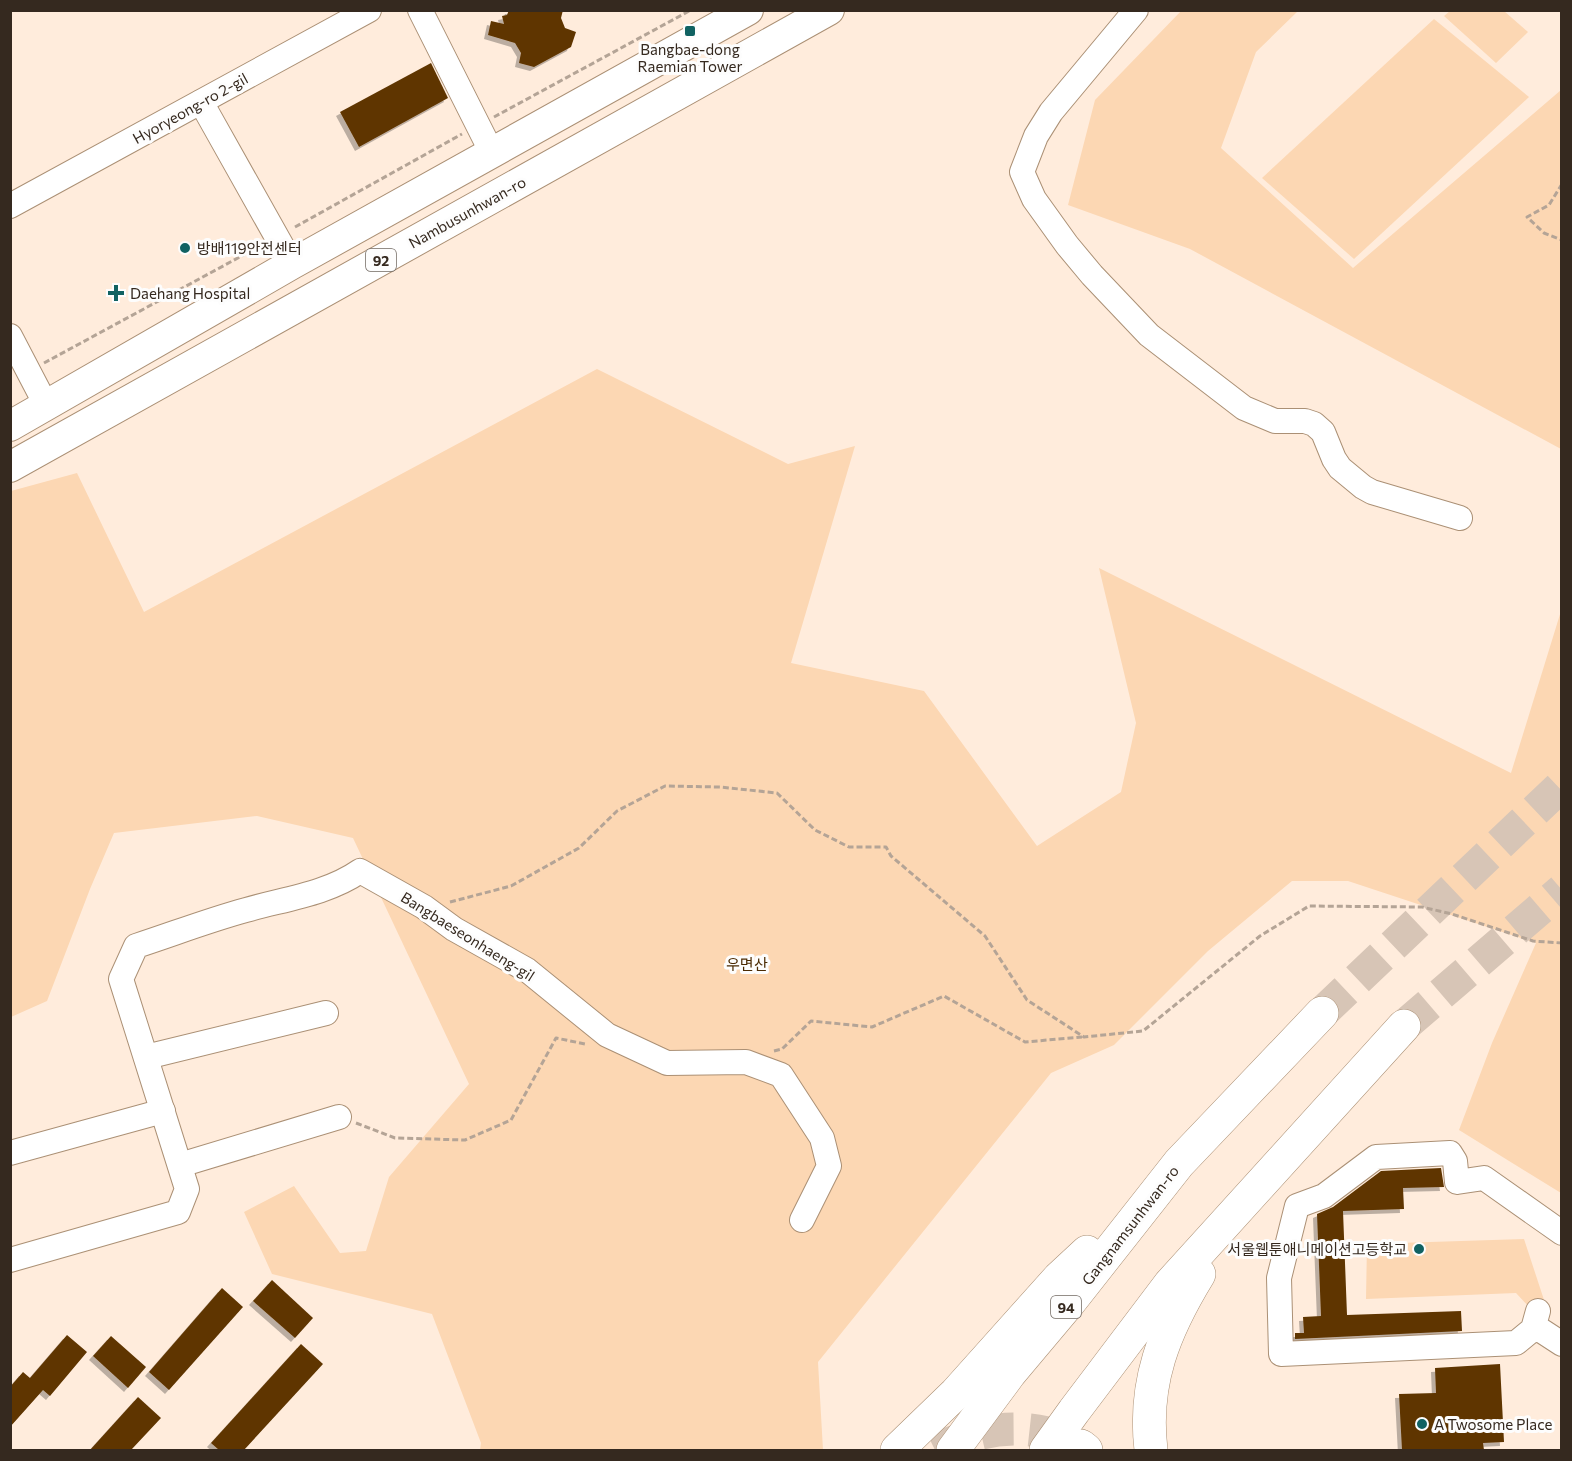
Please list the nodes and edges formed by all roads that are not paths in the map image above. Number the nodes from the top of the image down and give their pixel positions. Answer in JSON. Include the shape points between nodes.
{"nodes":[{"id":1,"x":369,"y":10,"type":"edge"},
{"id":2,"x":420,"y":10,"type":"edge"},
{"id":3,"x":1136,"y":10,"type":"edge"},
{"id":4,"x":820,"y":13,"type":"edge"},
{"id":5,"x":739,"y":16,"type":"edge"},
{"id":6,"x":751,"y":54,"type":"junction"},
{"id":7,"x":201,"y":102,"type":"junction"},
{"id":8,"x":492,"y":153,"type":"junction"},
{"id":9,"x":10,"y":206,"type":"edge"},
{"id":10,"x":292,"y":264,"type":"junction"},
{"id":11,"x":10,"y":336,"type":"edge"},
{"id":12,"x":46,"y":405,"type":"junction"},
{"id":13,"x":10,"y":426,"type":"edge"},
{"id":14,"x":10,"y":467,"type":"edge"},
{"id":15,"x":1460,"y":518,"type":"dead end"},
{"id":16,"x":326,"y":1013,"type":"dead end"},
{"id":17,"x":1322,"y":1013,"type":"tunnel mouth"},
{"id":18,"x":1404,"y":1026,"type":"tunnel mouth"},
{"id":19,"x":146,"y":1057,"type":"junction"},
{"id":20,"x":163,"y":1112,"type":"junction"},
{"id":21,"x":339,"y":1117,"type":"dead end"},
{"id":22,"x":10,"y":1153,"type":"edge"},
{"id":23,"x":1179,"y":1163,"type":"junction"},
{"id":24,"x":180,"y":1165,"type":"junction"},
{"id":25,"x":1247,"y":1199,"type":"junction"},
{"id":26,"x":802,"y":1220,"type":"dead end"},
{"id":27,"x":1562,"y":1233,"type":"edge"},
{"id":28,"x":10,"y":1260,"type":"edge"},
{"id":29,"x":1562,"y":1344,"type":"edge"},
{"id":30,"x":897,"y":1450,"type":"edge"},
{"id":31,"x":953,"y":1450,"type":"edge"},
{"id":32,"x":1046,"y":1450,"type":"edge"},
{"id":33,"x":1151,"y":1450,"type":"edge"}],
"edges":[{"from":1,"to":7,"type":"street","name":"Hyoryeong-ro 2-gil"},
{"from":2,"to":8,"type":"street"},
{"from":3,"to":15,"type":"street","via":[[1051,112],[1036,136],[1022,172],[1034,199],[1092,275],[1149,335],[1232,399],[1275,421],[1314,424],[1323,432],[1340,468],[1372,492]]},
{"from":4,"to":6,"type":"main road","name":"Nambusunhwan-ro","number":"92"},
{"from":5,"to":6,"type":"main road","via":[[761,32]]},
{"from":5,"to":8,"type":"main road"},
{"from":6,"to":14,"type":"main road","name":"Nambusunhwan-ro","number":"92"},
{"from":7,"to":9,"type":"street","name":"Hyoryeong-ro 2-gil"},
{"from":7,"to":10,"type":"street"},
{"from":8,"to":10,"type":"main road"},
{"from":10,"to":12,"type":"main road"},
{"from":11,"to":12,"type":"street"},
{"from":12,"to":13,"type":"main road"},
{"from":16,"to":19,"type":"street"},
{"from":17,"to":23,"type":"highway","name":"Gangnamsunhwan-ro","number":"94"},
{"from":18,"to":25,"type":"highway"},
{"from":19,"to":20,"type":"street","name":"Bangbaeseonhaeng-gil"},
{"from":19,"to":26,"type":"street","name":"Bangbaeseonhaeng-gil","via":[[121,979],[136,946],[247,909],[297,898],[349,879],[360,871],[527,970],[607,1035],[667,1063],[746,1062],[781,1076],[822,1138],[829,1166]]},
{"from":20,"to":22,"type":"street"},
{"from":20,"to":24,"type":"street","name":"Bangbaeseonhaeng-gil"},
{"from":21,"to":24,"type":"street"},
{"from":23,"to":30,"type":"highway","via":[[1059,1278],[956,1393]]},
{"from":23,"to":31,"type":"highway","name":"Gangnamsunhwan-ro","number":"94"},
{"from":24,"to":28,"type":"street","name":"Bangbaeseonhaeng-gil","via":[[187,1189],[178,1212]]},
{"from":25,"to":32,"type":"highway","via":[[1170,1284]]},
{"from":25,"to":33,"type":"highway","via":[[1184,1298],[1158,1357],[1148,1426]]},
{"from":27,"to":29,"type":"street","via":[[1484,1178],[1457,1182],[1450,1153],[1376,1157],[1324,1196],[1298,1206],[1279,1278],[1281,1354],[1516,1343],[1535,1320],[1542,1331]]}]}
